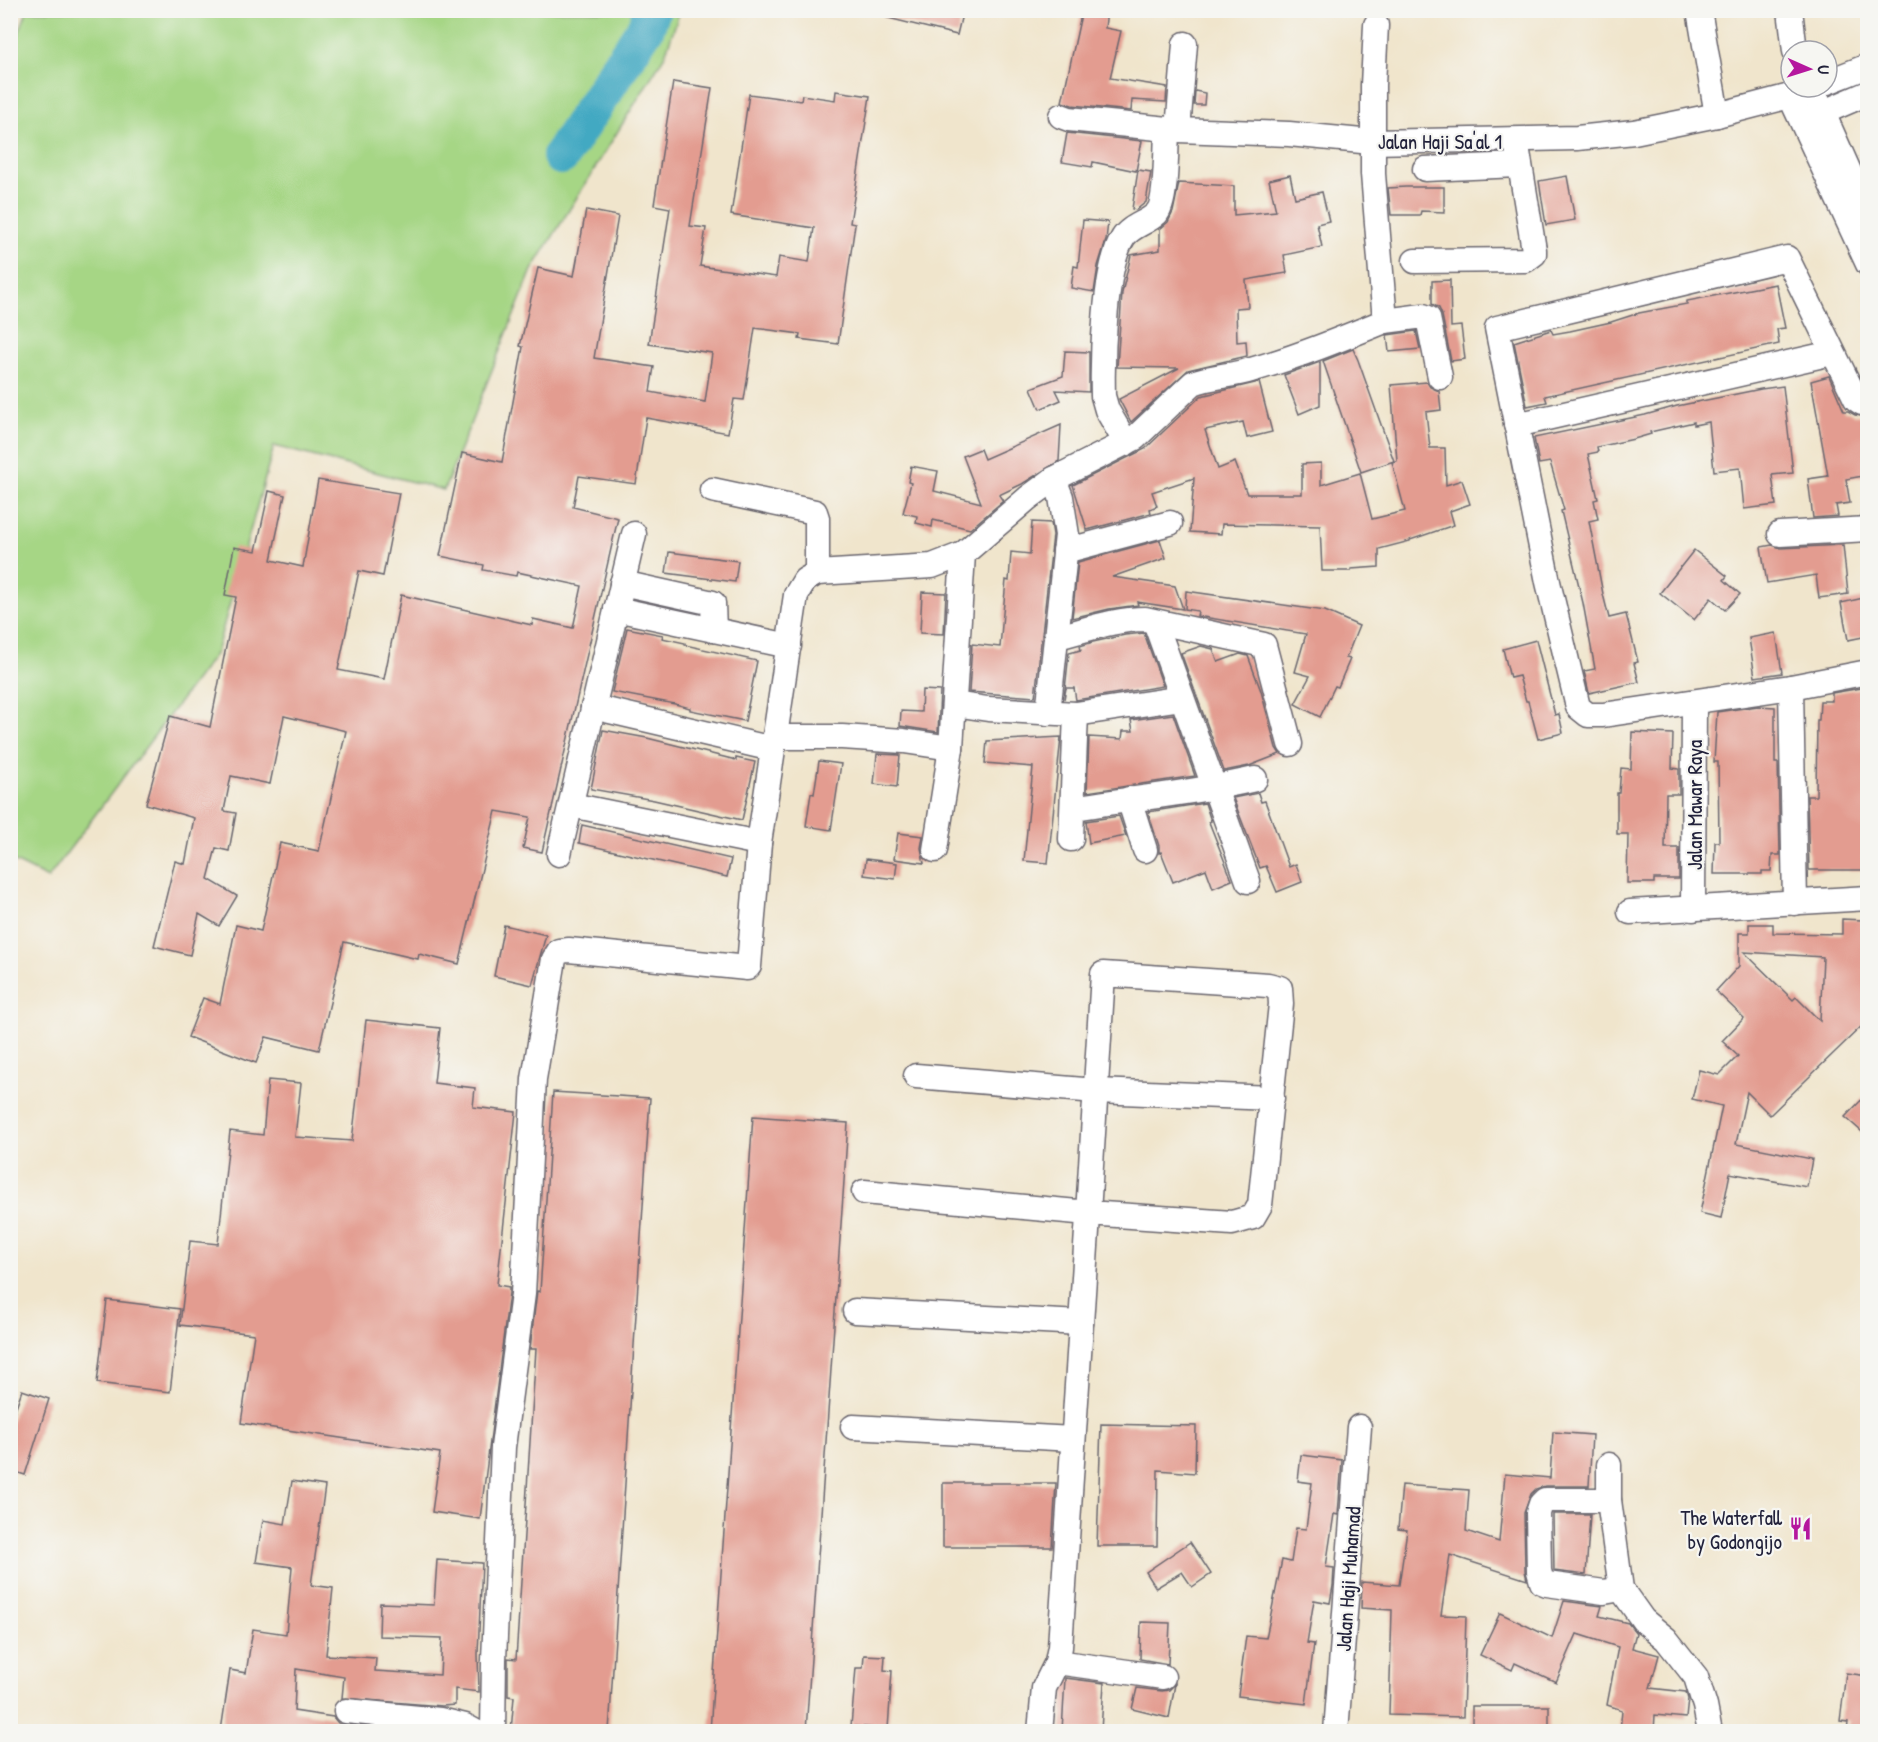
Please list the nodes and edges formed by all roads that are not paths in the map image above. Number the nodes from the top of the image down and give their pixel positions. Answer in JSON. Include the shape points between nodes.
{"nodes":[{"id":1,"x":1699,"y":10,"type":"edge"},
{"id":2,"x":1790,"y":10,"type":"edge"},
{"id":3,"x":1376,"y":25,"type":"dead end"},
{"id":4,"x":1794,"y":39,"type":"edge"},
{"id":5,"x":1185,"y":44,"type":"dead end"},
{"id":6,"x":1868,"y":66,"type":"edge"},
{"id":7,"x":1839,"y":77,"type":"edge"},
{"id":8,"x":1868,"y":93,"type":"edge"},
{"id":9,"x":1779,"y":97,"type":"edge"},
{"id":10,"x":1811,"y":99,"type":"edge"},
{"id":11,"x":1815,"y":99,"type":"edge"},
{"id":12,"x":1824,"y":112,"type":"junction"},
{"id":13,"x":1717,"y":115,"type":"junction"},
{"id":14,"x":1061,"y":116,"type":"dead end"},
{"id":15,"x":1173,"y":130,"type":"junction"},
{"id":16,"x":1516,"y":140,"type":"junction"},
{"id":17,"x":1372,"y":142,"type":"junction"},
{"id":18,"x":1519,"y":165,"type":"junction"},
{"id":19,"x":1425,"y":169,"type":"dead end"},
{"id":20,"x":1868,"y":214,"type":"edge"},
{"id":21,"x":1415,"y":261,"type":"dead end"},
{"id":22,"x":1868,"y":264,"type":"edge"},
{"id":23,"x":1385,"y":321,"type":"junction"},
{"id":24,"x":1832,"y":353,"type":"junction"},
{"id":25,"x":1440,"y":377,"type":"dead end"},
{"id":26,"x":1868,"y":402,"type":"edge"},
{"id":27,"x":1516,"y":425,"type":"junction"},
{"id":28,"x":1126,"y":443,"type":"junction"},
{"id":29,"x":1054,"y":480,"type":"junction"},
{"id":30,"x":712,"y":490,"type":"dead end"},
{"id":31,"x":1170,"y":523,"type":"dead end"},
{"id":32,"x":1868,"y":529,"type":"edge"},
{"id":33,"x":634,"y":534,"type":"dead end"},
{"id":34,"x":1780,"y":534,"type":"dead end"},
{"id":35,"x":1065,"y":551,"type":"junction"},
{"id":36,"x":963,"y":554,"type":"junction"},
{"id":37,"x":817,"y":573,"type":"junction"},
{"id":38,"x":622,"y":583,"type":"junction"},
{"id":39,"x":616,"y":609,"type":"junction"},
{"id":40,"x":1155,"y":622,"type":"junction"},
{"id":41,"x":714,"y":630,"type":"junction"},
{"id":42,"x":1057,"y":637,"type":"junction"},
{"id":43,"x":789,"y":646,"type":"junction"},
{"id":44,"x":1868,"y":672,"type":"edge"},
{"id":45,"x":1791,"y":687,"type":"junction"},
{"id":46,"x":1182,"y":698,"type":"junction"},
{"id":47,"x":1694,"y":702,"type":"junction"},
{"id":48,"x":954,"y":704,"type":"junction"},
{"id":49,"x":593,"y":707,"type":"junction"},
{"id":50,"x":1048,"y":713,"type":"junction"},
{"id":51,"x":1076,"y":714,"type":"junction"},
{"id":52,"x":774,"y":743,"type":"junction"},
{"id":53,"x":1290,"y":744,"type":"dead end"},
{"id":54,"x":951,"y":748,"type":"junction"},
{"id":55,"x":1255,"y":779,"type":"dead end"},
{"id":56,"x":1214,"y":789,"type":"junction"},
{"id":57,"x":1129,"y":799,"type":"junction"},
{"id":58,"x":571,"y":805,"type":"junction"},
{"id":59,"x":1074,"y":808,"type":"junction"},
{"id":60,"x":1071,"y":839,"type":"dead end"},
{"id":61,"x":759,"y":843,"type":"junction"},
{"id":62,"x":935,"y":850,"type":"dead end"},
{"id":63,"x":1144,"y":850,"type":"dead end"},
{"id":64,"x":559,"y":854,"type":"dead end"},
{"id":65,"x":1248,"y":881,"type":"dead end"},
{"id":66,"x":1868,"y":898,"type":"edge"},
{"id":67,"x":1795,"y":903,"type":"junction"},
{"id":68,"x":1693,"y":909,"type":"junction"},
{"id":69,"x":1630,"y":912,"type":"dead end"},
{"id":70,"x":916,"y":1076,"type":"dead end"},
{"id":71,"x":1096,"y":1091,"type":"junction"},
{"id":72,"x":1272,"y":1098,"type":"junction"},
{"id":73,"x":864,"y":1192,"type":"dead end"},
{"id":74,"x":1088,"y":1213,"type":"junction"},
{"id":75,"x":855,"y":1311,"type":"dead end"},
{"id":76,"x":1081,"y":1323,"type":"junction"},
{"id":77,"x":853,"y":1427,"type":"dead end"},
{"id":78,"x":1359,"y":1427,"type":"dead end"},
{"id":79,"x":1073,"y":1440,"type":"junction"},
{"id":80,"x":1609,"y":1465,"type":"dead end"},
{"id":81,"x":1609,"y":1500,"type":"junction"},
{"id":82,"x":1621,"y":1589,"type":"junction"},
{"id":83,"x":1057,"y":1662,"type":"junction"},
{"id":84,"x":1163,"y":1677,"type":"dead end"},
{"id":85,"x":346,"y":1711,"type":"dead end"},
{"id":86,"x":476,"y":1731,"type":"edge"},
{"id":87,"x":493,"y":1731,"type":"edge"},
{"id":88,"x":1040,"y":1731,"type":"edge"},
{"id":89,"x":1336,"y":1731,"type":"edge"},
{"id":90,"x":1710,"y":1731,"type":"edge"}],
"edges":[{"from":1,"to":13,"type":"street"},
{"from":2,"to":4,"type":"street"},
{"from":3,"to":17,"type":"street"},
{"from":5,"to":15,"type":"street"},
{"from":6,"to":7,"type":"street","name":"Jalan Haji Sa'al 1"},
{"from":8,"to":12,"type":"street"},
{"from":9,"to":13,"type":"street","name":"Jalan Haji Sa'al 1"},
{"from":10,"to":22,"type":"street"},
{"from":11,"to":12,"type":"street"},
{"from":12,"to":20,"type":"street"},
{"from":13,"to":16,"type":"street","name":"Jalan Haji Sa'al 1","via":[[1634,132]]},
{"from":14,"to":15,"type":"street","name":"Jalan Haji Sa'al 1"},
{"from":15,"to":17,"type":"street","name":"Jalan Haji Sa'al 1"},
{"from":15,"to":28,"type":"street","via":[[1162,203],[1155,216],[1122,238],[1106,304],[1103,396]]},
{"from":16,"to":17,"type":"street","name":"Jalan Haji Sa'al 1"},
{"from":16,"to":18,"type":"street"},
{"from":17,"to":23,"type":"street"},
{"from":18,"to":19,"type":"street"},
{"from":18,"to":21,"type":"street","via":[[1534,250],[1531,258]]},
{"from":23,"to":25,"type":"street","via":[[1428,318]]},
{"from":23,"to":28,"type":"street","via":[[1251,370],[1193,383],[1144,431]]},
{"from":24,"to":26,"type":"street","via":[[1856,399]]},
{"from":24,"to":27,"type":"street"},
{"from":24,"to":27,"type":"street","via":[[1787,258],[1497,328]]},
{"from":27,"to":47,"type":"street","via":[[1578,707],[1596,716]]},
{"from":28,"to":29,"type":"street"},
{"from":29,"to":35,"type":"street","via":[[1066,519]]},
{"from":29,"to":36,"type":"street"},
{"from":30,"to":37,"type":"street","via":[[815,512]]},
{"from":31,"to":35,"type":"street"},
{"from":32,"to":34,"type":"street"},
{"from":33,"to":38,"type":"street"},
{"from":35,"to":42,"type":"street"},
{"from":36,"to":37,"type":"street","via":[[932,566]]},
{"from":36,"to":48,"type":"street"},
{"from":37,"to":43,"type":"street","via":[[805,580],[796,596]]},
{"from":38,"to":39,"type":"street"},
{"from":38,"to":41,"type":"street","via":[[713,603]]},
{"from":39,"to":41,"type":"street"},
{"from":39,"to":49,"type":"street"},
{"from":40,"to":42,"type":"street","via":[[1133,619]]},
{"from":40,"to":46,"type":"street"},
{"from":40,"to":53,"type":"street","via":[[1264,645]]},
{"from":41,"to":43,"type":"street"},
{"from":42,"to":50,"type":"street"},
{"from":43,"to":52,"type":"street"},
{"from":44,"to":45,"type":"street"},
{"from":45,"to":47,"type":"street"},
{"from":45,"to":67,"type":"street"},
{"from":46,"to":51,"type":"street"},
{"from":46,"to":56,"type":"street"},
{"from":47,"to":68,"type":"street","name":"Jalan Mawar Raya"},
{"from":48,"to":50,"type":"street"},
{"from":48,"to":54,"type":"street"},
{"from":49,"to":52,"type":"street"},
{"from":49,"to":58,"type":"street"},
{"from":50,"to":51,"type":"street"},
{"from":51,"to":59,"type":"street"},
{"from":52,"to":54,"type":"street","via":[[883,740]]},
{"from":52,"to":61,"type":"street"},
{"from":54,"to":62,"type":"street"},
{"from":55,"to":56,"type":"street"},
{"from":56,"to":57,"type":"street"},
{"from":56,"to":65,"type":"street"},
{"from":57,"to":59,"type":"street"},
{"from":57,"to":63,"type":"street"},
{"from":58,"to":61,"type":"street"},
{"from":58,"to":64,"type":"street"},
{"from":59,"to":60,"type":"street"},
{"from":61,"to":87,"type":"street","via":[[747,968],[569,950],[560,951],[554,959],[534,1079],[523,1294],[503,1447]]},
{"from":66,"to":67,"type":"street"},
{"from":67,"to":68,"type":"street"},
{"from":68,"to":69,"type":"street"},
{"from":70,"to":71,"type":"street"},
{"from":71,"to":72,"type":"street"},
{"from":71,"to":72,"type":"street","via":[[1103,974],[1281,988]]},
{"from":71,"to":74,"type":"street"},
{"from":72,"to":74,"type":"street","via":[[1260,1205],[1253,1217],[1232,1223]]},
{"from":73,"to":74,"type":"street"},
{"from":74,"to":76,"type":"street"},
{"from":75,"to":76,"type":"street"},
{"from":76,"to":79,"type":"street"},
{"from":77,"to":79,"type":"street"},
{"from":78,"to":89,"type":"street","name":"Jalan Haji Muhamad"},
{"from":79,"to":83,"type":"street"},
{"from":80,"to":81,"type":"street"},
{"from":81,"to":82,"type":"street"},
{"from":81,"to":82,"type":"street","via":[[1545,1500],[1538,1513],[1539,1571],[1542,1582],[1547,1584],[1604,1592]]},
{"from":82,"to":90,"type":"street","via":[[1643,1620],[1666,1639],[1696,1677]]},
{"from":83,"to":84,"type":"street"},
{"from":83,"to":88,"type":"street","via":[[1044,1689]]},
{"from":85,"to":86,"type":"street","via":[[440,1720]]}]}
